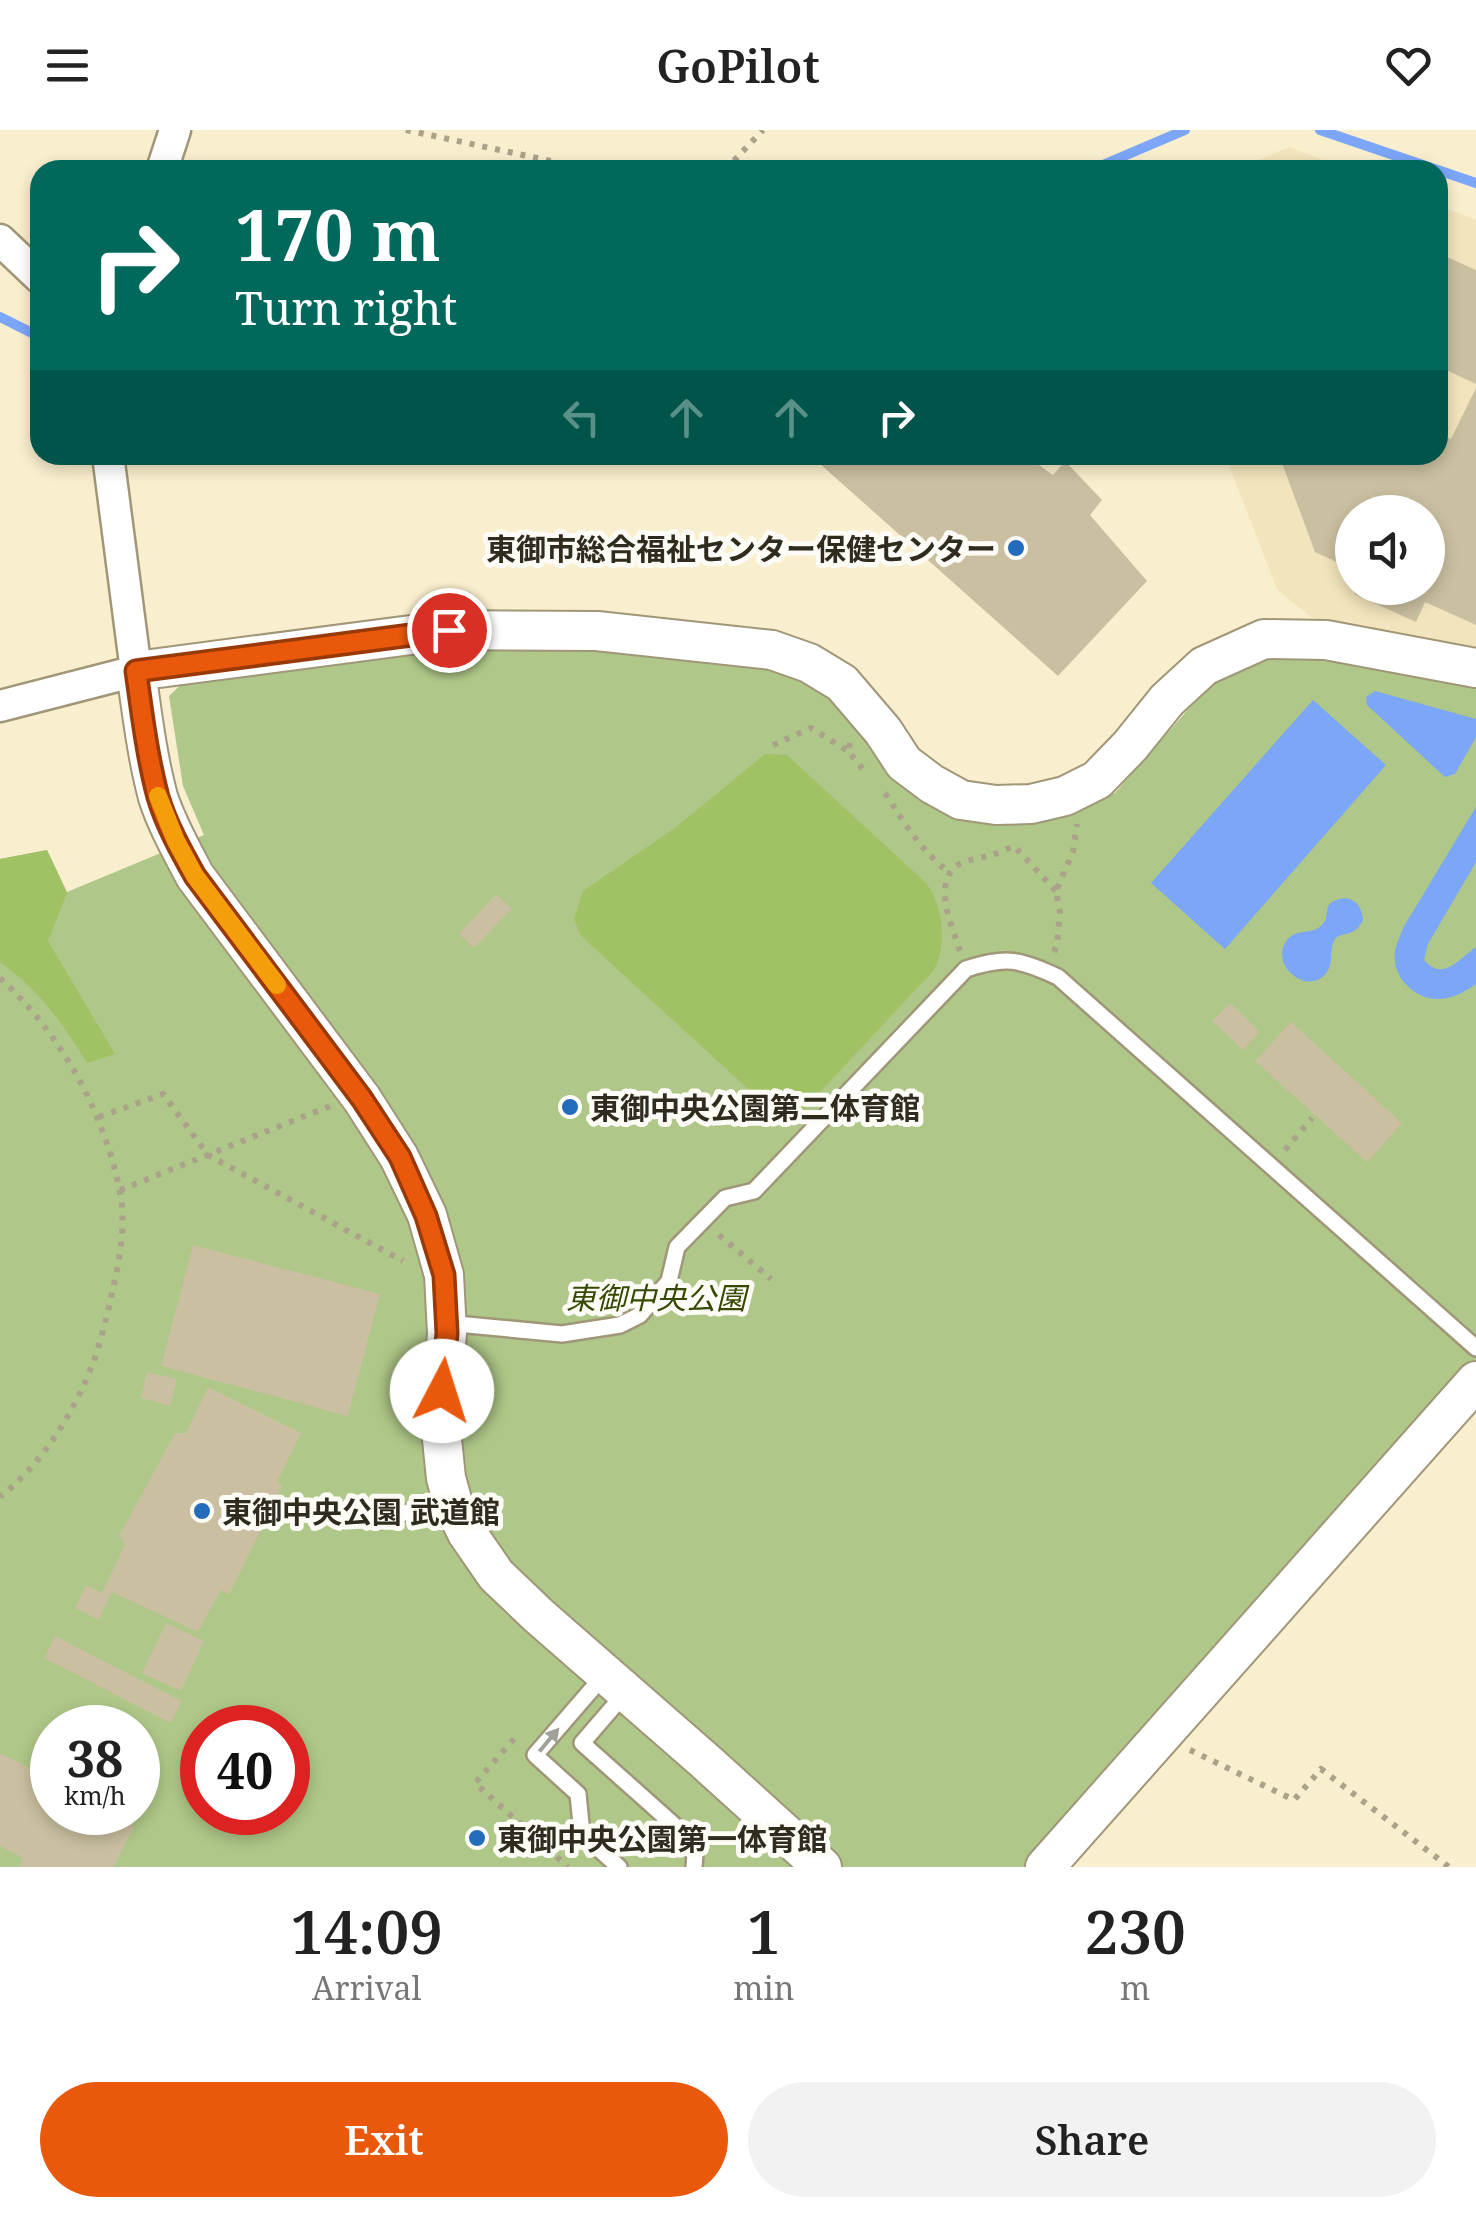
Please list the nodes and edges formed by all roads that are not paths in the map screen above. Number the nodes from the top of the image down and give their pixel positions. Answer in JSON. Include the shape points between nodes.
{"nodes":[{"id":1,"x":175,"y":130,"type":"edge"},
{"id":2,"x":165,"y":160,"type":"edge"},
{"id":3,"x":0,"y":240,"type":"edge"},
{"id":4,"x":30,"y":268,"type":"edge"},
{"id":5,"x":109,"y":465,"type":"edge"},
{"id":6,"x":1476,"y":668,"type":"edge"},
{"id":7,"x":136,"y":671,"type":"junction"},
{"id":8,"x":0,"y":706,"type":"edge"},
{"id":9,"x":446,"y":1323,"type":"junction"},
{"id":10,"x":1476,"y":1348,"type":"edge"},
{"id":11,"x":1476,"y":1381,"type":"edge"},
{"id":12,"x":454,"y":1507,"type":"junction"},
{"id":13,"x":379,"y":1521,"type":"dead end"},
{"id":14,"x":615,"y":1683,"type":"junction"},
{"id":15,"x":619,"y":1867,"type":"edge"},
{"id":16,"x":694,"y":1867,"type":"edge"},
{"id":17,"x":822,"y":1867,"type":"edge"},
{"id":18,"x":1046,"y":1867,"type":"edge"}],
"edges":[{"from":1,"to":2,"type":"street"},
{"from":3,"to":4,"type":"street"},
{"from":5,"to":7,"type":"street"},
{"from":6,"to":7,"type":"street","via":[[1326,640],[1264,639],[1204,666],[1097,780],[1065,796],[996,805],[961,800],[932,784],[904,764],[842,682],[772,650],[597,632],[449,630]]},
{"from":7,"to":8,"type":"street"},
{"from":7,"to":9,"type":"street","via":[[159,800],[183,875],[358,1094],[400,1157],[444,1275]]},
{"from":9,"to":10,"type":"lane","via":[[562,1334],[640,1315],[669,1281],[678,1247],[725,1198],[754,1191],[966,969],[994,960],[1027,962],[1058,977]]},
{"from":9,"to":12,"type":"street","via":[[440,1420]]},
{"from":11,"to":18,"type":"street"},
{"from":12,"to":13,"type":"lane"},
{"from":12,"to":14,"type":"street","via":[[496,1575]]},
{"from":15,"to":14,"type":"lane","one_way":true,"via":[[582,1834],[578,1794],[535,1755]]},
{"from":14,"to":16,"type":"lane","via":[[582,1742],[683,1833]]},
{"from":14,"to":17,"type":"street"}]}
